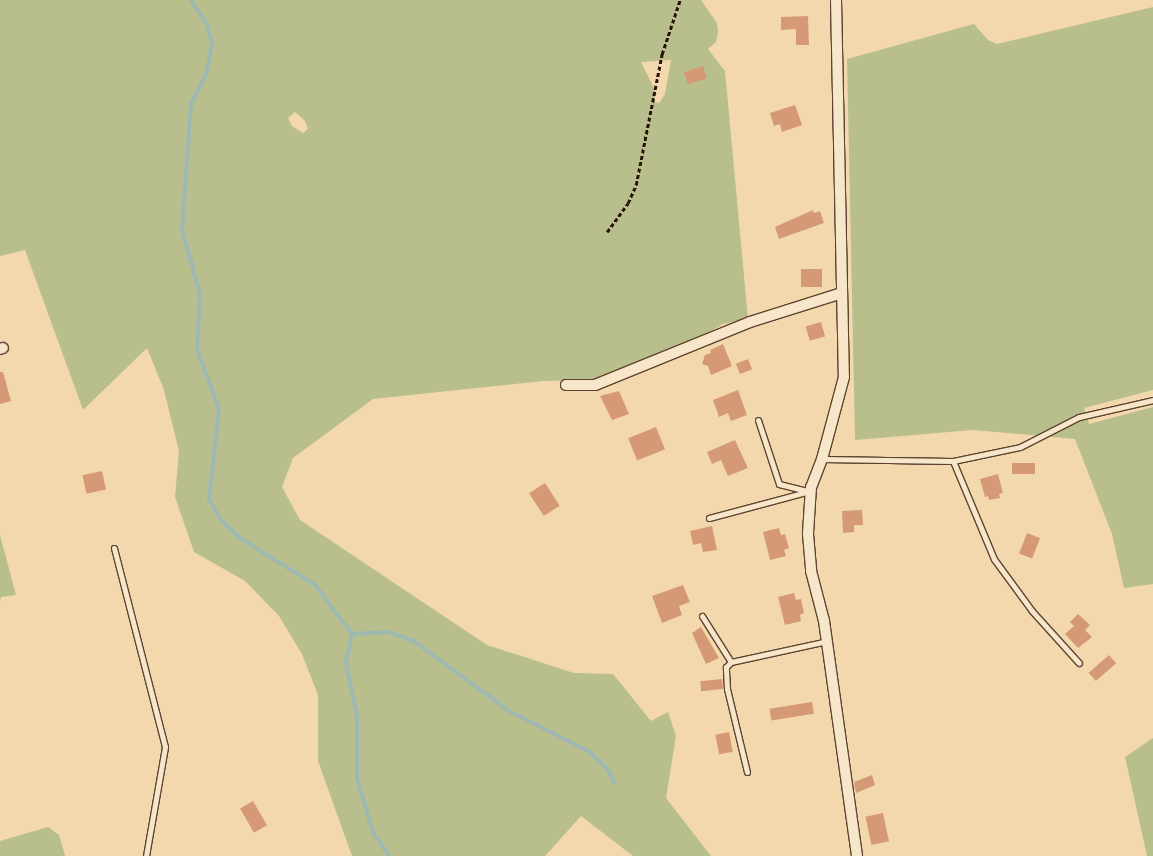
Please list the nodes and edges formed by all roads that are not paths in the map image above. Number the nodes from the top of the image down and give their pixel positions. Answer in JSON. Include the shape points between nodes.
{"nodes":[{"id":1,"x":836,"y":0,"type":"edge"},
{"id":2,"x":842,"y":293,"type":"junction"},
{"id":3,"x":566,"y":385,"type":"dead end"},
{"id":4,"x":1153,"y":400,"type":"edge"},
{"id":5,"x":758,"y":420,"type":"dead end"},
{"id":6,"x":822,"y":460,"type":"junction"},
{"id":7,"x":953,"y":461,"type":"junction"},
{"id":8,"x":810,"y":491,"type":"junction"},
{"id":9,"x":709,"y":518,"type":"dead end"},
{"id":10,"x":114,"y":548,"type":"dead end"},
{"id":11,"x":702,"y":616,"type":"dead end"},
{"id":12,"x":827,"y":641,"type":"junction"},
{"id":13,"x":730,"y":662,"type":"junction"},
{"id":14,"x":1079,"y":663,"type":"dead end"},
{"id":15,"x":747,"y":772,"type":"dead end"},
{"id":16,"x":146,"y":856,"type":"edge"},
{"id":17,"x":857,"y":856,"type":"edge"}],
"edges":[{"from":1,"to":2,"type":"street"},
{"from":2,"to":3,"type":"street","via":[[750,322],[595,384]]},
{"from":2,"to":6,"type":"street","via":[[844,377]]},
{"from":4,"to":7,"type":"lane","via":[[1079,417],[1020,447]]},
{"from":5,"to":8,"type":"lane","via":[[779,484]]},
{"from":6,"to":7,"type":"lane"},
{"from":6,"to":8,"type":"street"},
{"from":7,"to":14,"type":"lane","via":[[994,559],[1032,611]]},
{"from":8,"to":9,"type":"lane"},
{"from":8,"to":12,"type":"street","via":[[808,534],[811,571]]},
{"from":10,"to":16,"type":"lane","via":[[165,747]]},
{"from":11,"to":13,"type":"lane"},
{"from":12,"to":13,"type":"lane"},
{"from":12,"to":17,"type":"street"},
{"from":13,"to":15,"type":"lane","via":[[726,667],[727,689]]}]}
